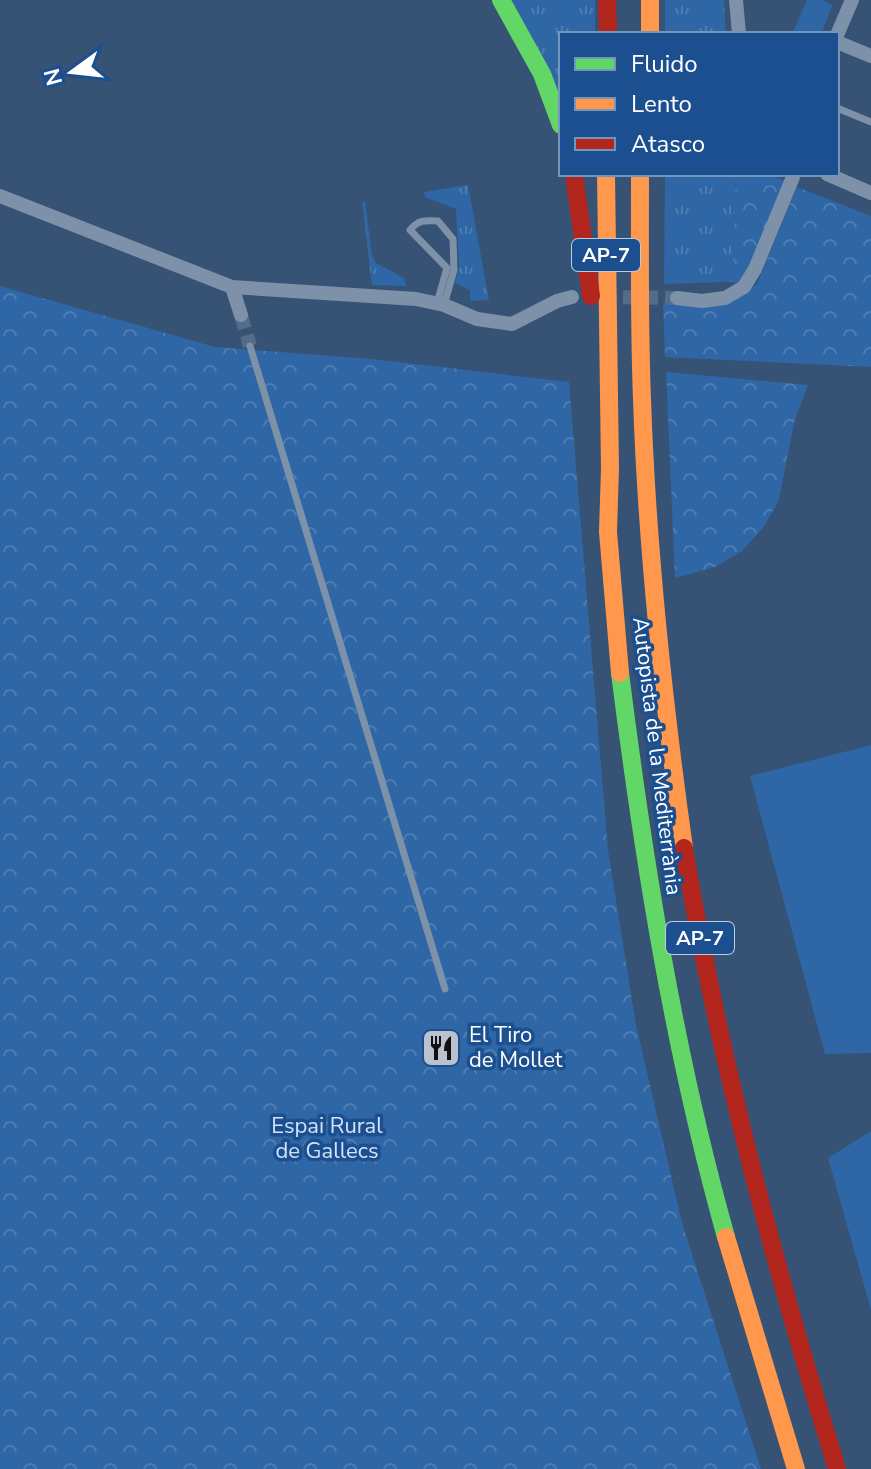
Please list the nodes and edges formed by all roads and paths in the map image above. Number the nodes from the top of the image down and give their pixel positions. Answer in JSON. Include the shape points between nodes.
{"nodes":[{"id":1,"x":501,"y":0,"type":"edge"},
{"id":2,"x":607,"y":0,"type":"edge"},
{"id":3,"x":639,"y":0,"type":"edge"},
{"id":4,"x":650,"y":0,"type":"edge"},
{"id":5,"x":736,"y":0,"type":"edge"},
{"id":6,"x":852,"y":0,"type":"edge"},
{"id":7,"x":608,"y":32,"type":"edge"},
{"id":8,"x":639,"y":32,"type":"edge"},
{"id":9,"x":650,"y":32,"type":"edge"},
{"id":10,"x":739,"y":32,"type":"edge"},
{"id":11,"x":838,"y":32,"type":"edge"},
{"id":12,"x":839,"y":43,"type":"edge"},
{"id":13,"x":871,"y":56,"type":"edge"},
{"id":14,"x":839,"y":109,"type":"edge"},
{"id":15,"x":559,"y":120,"type":"edge"},
{"id":16,"x":871,"y":122,"type":"edge"},
{"id":17,"x":574,"y":176,"type":"edge"},
{"id":18,"x":606,"y":176,"type":"edge"},
{"id":19,"x":640,"y":176,"type":"edge"},
{"id":20,"x":650,"y":176,"type":"edge"},
{"id":21,"x":793,"y":176,"type":"edge"},
{"id":22,"x":832,"y":176,"type":"edge"},
{"id":23,"x":871,"y":193,"type":"edge"},
{"id":24,"x":0,"y":196,"type":"edge"},
{"id":25,"x":232,"y":287,"type":"junction"},
{"id":26,"x":572,"y":297,"type":"dead end"},
{"id":27,"x":677,"y":298,"type":"tunnel mouth"},
{"id":28,"x":641,"y":301,"type":"junction"},
{"id":29,"x":441,"y":304,"type":"junction"},
{"id":30,"x":241,"y":315,"type":"tunnel mouth"},
{"id":31,"x":601,"y":336,"type":"junction"},
{"id":32,"x":250,"y":346,"type":"tunnel mouth"},
{"id":33,"x":445,"y":989,"type":"dead end"},
{"id":34,"x":753,"y":1336,"type":"junction"},
{"id":35,"x":822,"y":1421,"type":"junction"},
{"id":36,"x":781,"y":1469,"type":"edge"},
{"id":37,"x":796,"y":1469,"type":"edge"},
{"id":38,"x":837,"y":1469,"type":"edge"},
{"id":39,"x":849,"y":1469,"type":"edge"}],
"edges":[{"from":1,"to":15,"type":"highway","via":[[542,74]]},
{"from":2,"to":7,"type":"highway"},
{"from":3,"to":8,"type":"highway"},
{"from":4,"to":9,"type":"highway"},
{"from":5,"to":10,"type":"street"},
{"from":6,"to":11,"type":"street"},
{"from":12,"to":13,"type":"street"},
{"from":14,"to":16,"type":"lane"},
{"from":17,"to":31,"type":"highway"},
{"from":18,"to":31,"type":"highway","name":"Autopista de la Mediterrània","number":"AP-7"},
{"from":19,"to":28,"type":"highway","name":"Autopista de la Mediterrània","number":"AP-7"},
{"from":20,"to":28,"type":"highway","via":[[649,259]]},
{"from":21,"to":27,"type":"street","via":[[744,287],[725,298]]},
{"from":22,"to":23,"type":"street"},
{"from":24,"to":25,"type":"street"},
{"from":25,"to":29,"type":"street"},
{"from":25,"to":30,"type":"street"},
{"from":26,"to":29,"type":"street","via":[[512,324],[477,319]]},
{"from":28,"to":35,"type":"highway","name":"Autopista de la Mediterrània","number":"AP-7","via":[[642,397],[658,627],[684,849],[749,1167]]},
{"from":29,"to":29,"type":"lane","via":[[454,270],[453,239],[438,221],[425,220],[410,230],[447,268]]},
{"from":31,"to":34,"type":"highway","name":"Autopista de la Mediterrània","number":"AP-7","via":[[619,661],[652,905],[696,1121]]},
{"from":32,"to":33,"type":"lane"},
{"from":34,"to":36,"type":"highway"},
{"from":34,"to":37,"type":"highway","name":"Autopista de la Mediterrània","number":"AP-7"},
{"from":35,"to":38,"type":"highway","name":"Autopista de la Mediterrània","number":"AP-7"},
{"from":35,"to":39,"type":"highway"}]}
